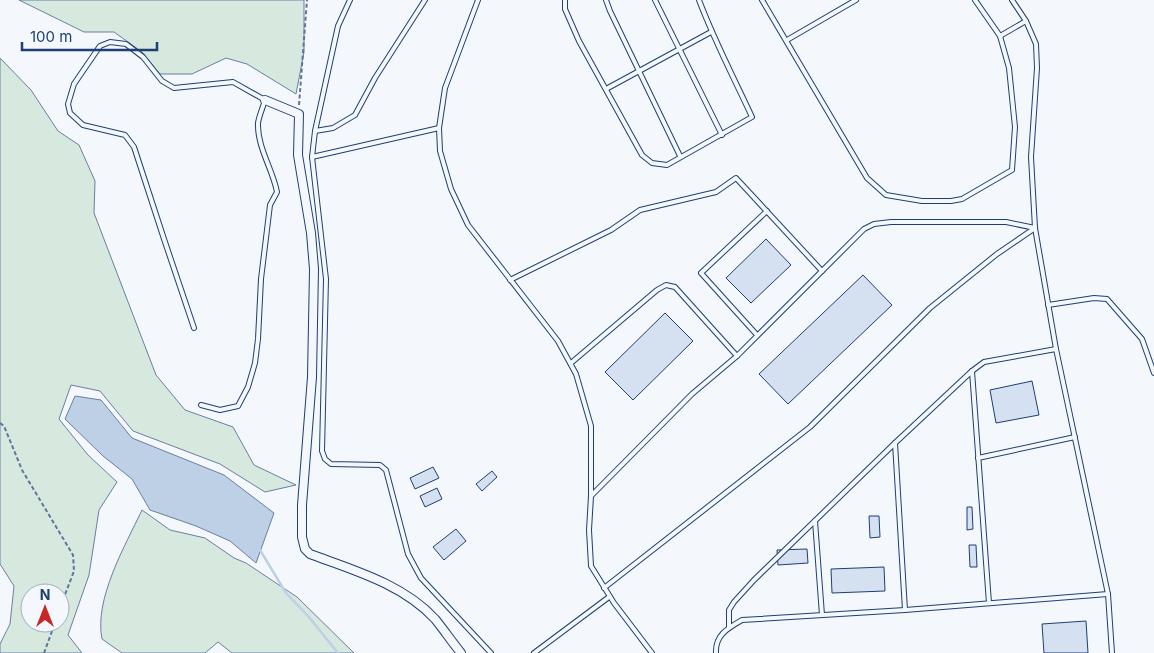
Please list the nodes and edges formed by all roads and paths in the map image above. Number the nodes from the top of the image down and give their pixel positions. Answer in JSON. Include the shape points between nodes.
{"nodes":[{"id":1,"x":307,"y":0,"type":"edge"},
{"id":2,"x":350,"y":0,"type":"edge"},
{"id":3,"x":425,"y":0,"type":"edge"},
{"id":4,"x":478,"y":0,"type":"edge"},
{"id":5,"x":565,"y":0,"type":"edge"},
{"id":6,"x":606,"y":0,"type":"edge"},
{"id":7,"x":655,"y":0,"type":"edge"},
{"id":8,"x":699,"y":0,"type":"edge"},
{"id":9,"x":762,"y":0,"type":"edge"},
{"id":10,"x":856,"y":0,"type":"edge"},
{"id":11,"x":975,"y":0,"type":"edge"},
{"id":12,"x":1012,"y":0,"type":"edge"},
{"id":13,"x":1026,"y":22,"type":"junction"},
{"id":14,"x":711,"y":32,"type":"junction"},
{"id":15,"x":1000,"y":36,"type":"junction"},
{"id":16,"x":786,"y":40,"type":"junction"},
{"id":17,"x":680,"y":49,"type":"junction"},
{"id":18,"x":639,"y":71,"type":"junction"},
{"id":19,"x":606,"y":89,"type":"junction"},
{"id":20,"x":266,"y":100,"type":"junction"},
{"id":21,"x":299,"y":114,"type":"junction"},
{"id":22,"x":439,"y":128,"type":"junction"},
{"id":23,"x":315,"y":131,"type":"junction"},
{"id":24,"x":722,"y":135,"type":"junction"},
{"id":25,"x":680,"y":156,"type":"junction"},
{"id":26,"x":312,"y":157,"type":"junction"},
{"id":27,"x":766,"y":211,"type":"junction"},
{"id":28,"x":1035,"y":228,"type":"junction"},
{"id":29,"x":822,"y":271,"type":"junction"},
{"id":30,"x":510,"y":280,"type":"junction"},
{"id":31,"x":1048,"y":305,"type":"junction"},
{"id":32,"x":194,"y":328,"type":"dead end"},
{"id":33,"x":757,"y":335,"type":"junction"},
{"id":34,"x":1056,"y":349,"type":"junction"},
{"id":35,"x":737,"y":356,"type":"junction"},
{"id":36,"x":571,"y":363,"type":"junction"},
{"id":37,"x":972,"y":370,"type":"junction"},
{"id":38,"x":1154,"y":373,"type":"edge"},
{"id":39,"x":201,"y":405,"type":"dead end"},
{"id":40,"x":0,"y":423,"type":"edge"},
{"id":41,"x":1075,"y":437,"type":"junction"},
{"id":42,"x":895,"y":443,"type":"junction"},
{"id":43,"x":978,"y":458,"type":"junction"},
{"id":44,"x":591,"y":496,"type":"junction"},
{"id":45,"x":815,"y":521,"type":"junction"},
{"id":46,"x":69,"y":583,"type":"edge"},
{"id":47,"x":604,"y":588,"type":"junction"},
{"id":48,"x":1108,"y":594,"type":"junction"},
{"id":49,"x":610,"y":596,"type":"junction"},
{"id":50,"x":989,"y":603,"type":"junction"},
{"id":51,"x":905,"y":610,"type":"junction"},
{"id":52,"x":822,"y":615,"type":"junction"},
{"id":53,"x":729,"y":627,"type":"junction"},
{"id":54,"x":51,"y":633,"type":"edge"},
{"id":55,"x":44,"y":653,"type":"edge"},
{"id":56,"x":461,"y":653,"type":"edge"},
{"id":57,"x":491,"y":653,"type":"edge"},
{"id":58,"x":534,"y":653,"type":"edge"},
{"id":59,"x":652,"y":653,"type":"edge"},
{"id":60,"x":716,"y":653,"type":"edge"},
{"id":61,"x":1112,"y":653,"type":"edge"}],
"edges":[{"from":1,"to":21,"type":"path"},
{"from":2,"to":23,"type":"lane","via":[[338,26]]},
{"from":3,"to":23,"type":"lane","via":[[354,114],[333,128]]},
{"from":4,"to":22,"type":"lane","via":[[445,88]]},
{"from":5,"to":19,"type":"lane","via":[[565,9],[579,41]]},
{"from":6,"to":18,"type":"lane"},
{"from":7,"to":17,"type":"lane"},
{"from":8,"to":14,"type":"lane"},
{"from":9,"to":16,"type":"lane"},
{"from":10,"to":16,"type":"lane"},
{"from":11,"to":15,"type":"lane"},
{"from":12,"to":13,"type":"lane"},
{"from":13,"to":15,"type":"lane"},
{"from":13,"to":28,"type":"lane","via":[[1036,44],[1031,157]]},
{"from":14,"to":17,"type":"lane"},
{"from":14,"to":24,"type":"lane","via":[[752,117]]},
{"from":15,"to":16,"type":"lane","via":[[1009,68],[1015,127],[1012,170],[962,199],[952,201],[922,201],[886,195],[867,178]]},
{"from":17,"to":18,"type":"lane"},
{"from":17,"to":24,"type":"lane"},
{"from":18,"to":19,"type":"lane"},
{"from":18,"to":25,"type":"lane"},
{"from":19,"to":25,"type":"lane","via":[[642,155],[652,164],[667,165]]},
{"from":20,"to":21,"type":"street"},
{"from":20,"to":32,"type":"lane","via":[[234,82],[174,88],[162,81],[126,44],[110,42],[100,46],[74,84],[68,104],[70,113],[83,125],[125,135],[134,147]]},
{"from":20,"to":39,"type":"lane","via":[[258,123],[263,152],[277,192],[270,205],[255,363],[238,406],[220,410]]},
{"from":21,"to":56,"type":"street","via":[[298,155],[314,269],[312,377],[302,505],[303,544],[310,554],[380,581],[414,600],[435,619]]},
{"from":22,"to":26,"type":"lane"},
{"from":22,"to":30,"type":"lane","via":[[440,151],[451,188],[468,225]]},
{"from":23,"to":26,"type":"lane"},
{"from":24,"to":25,"type":"lane"},
{"from":26,"to":57,"type":"lane","via":[[326,278],[322,451],[331,464],[380,465],[386,470],[408,554],[421,578]]},
{"from":27,"to":29,"type":"lane"},
{"from":27,"to":30,"type":"lane","via":[[736,178],[716,192],[640,210],[611,230]]},
{"from":27,"to":33,"type":"lane","via":[[701,273]]},
{"from":28,"to":29,"type":"lane","via":[[1006,222],[874,224],[864,229]]},
{"from":28,"to":31,"type":"lane"},
{"from":28,"to":47,"type":"lane","via":[[930,308],[810,427]]},
{"from":29,"to":33,"type":"lane"},
{"from":30,"to":36,"type":"lane","via":[[558,340]]},
{"from":31,"to":34,"type":"lane"},
{"from":31,"to":38,"type":"lane","via":[[1107,299],[1142,339]]},
{"from":33,"to":35,"type":"lane"},
{"from":34,"to":37,"type":"lane","via":[[984,362]]},
{"from":34,"to":41,"type":"lane"},
{"from":35,"to":36,"type":"lane","via":[[676,287],[666,285]]},
{"from":35,"to":44,"type":"lane","via":[[692,394]]},
{"from":36,"to":44,"type":"lane","via":[[590,426]]},
{"from":37,"to":42,"type":"lane"},
{"from":37,"to":43,"type":"lane"},
{"from":40,"to":46,"type":"path","via":[[22,470],[73,555],[74,571]]},
{"from":41,"to":43,"type":"lane"},
{"from":41,"to":48,"type":"lane"},
{"from":42,"to":45,"type":"lane"},
{"from":42,"to":51,"type":"lane"},
{"from":43,"to":50,"type":"lane"},
{"from":44,"to":47,"type":"lane","via":[[591,566]]},
{"from":45,"to":52,"type":"lane"},
{"from":45,"to":53,"type":"lane","via":[[734,602],[729,610]]},
{"from":47,"to":49,"type":"lane"},
{"from":48,"to":50,"type":"lane"},
{"from":48,"to":61,"type":"lane"},
{"from":49,"to":58,"type":"lane"},
{"from":49,"to":59,"type":"lane"},
{"from":50,"to":51,"type":"lane"},
{"from":51,"to":52,"type":"lane"},
{"from":52,"to":53,"type":"lane","via":[[742,620]]},
{"from":53,"to":60,"type":"lane","via":[[716,645]]},
{"from":54,"to":55,"type":"path"}]}
